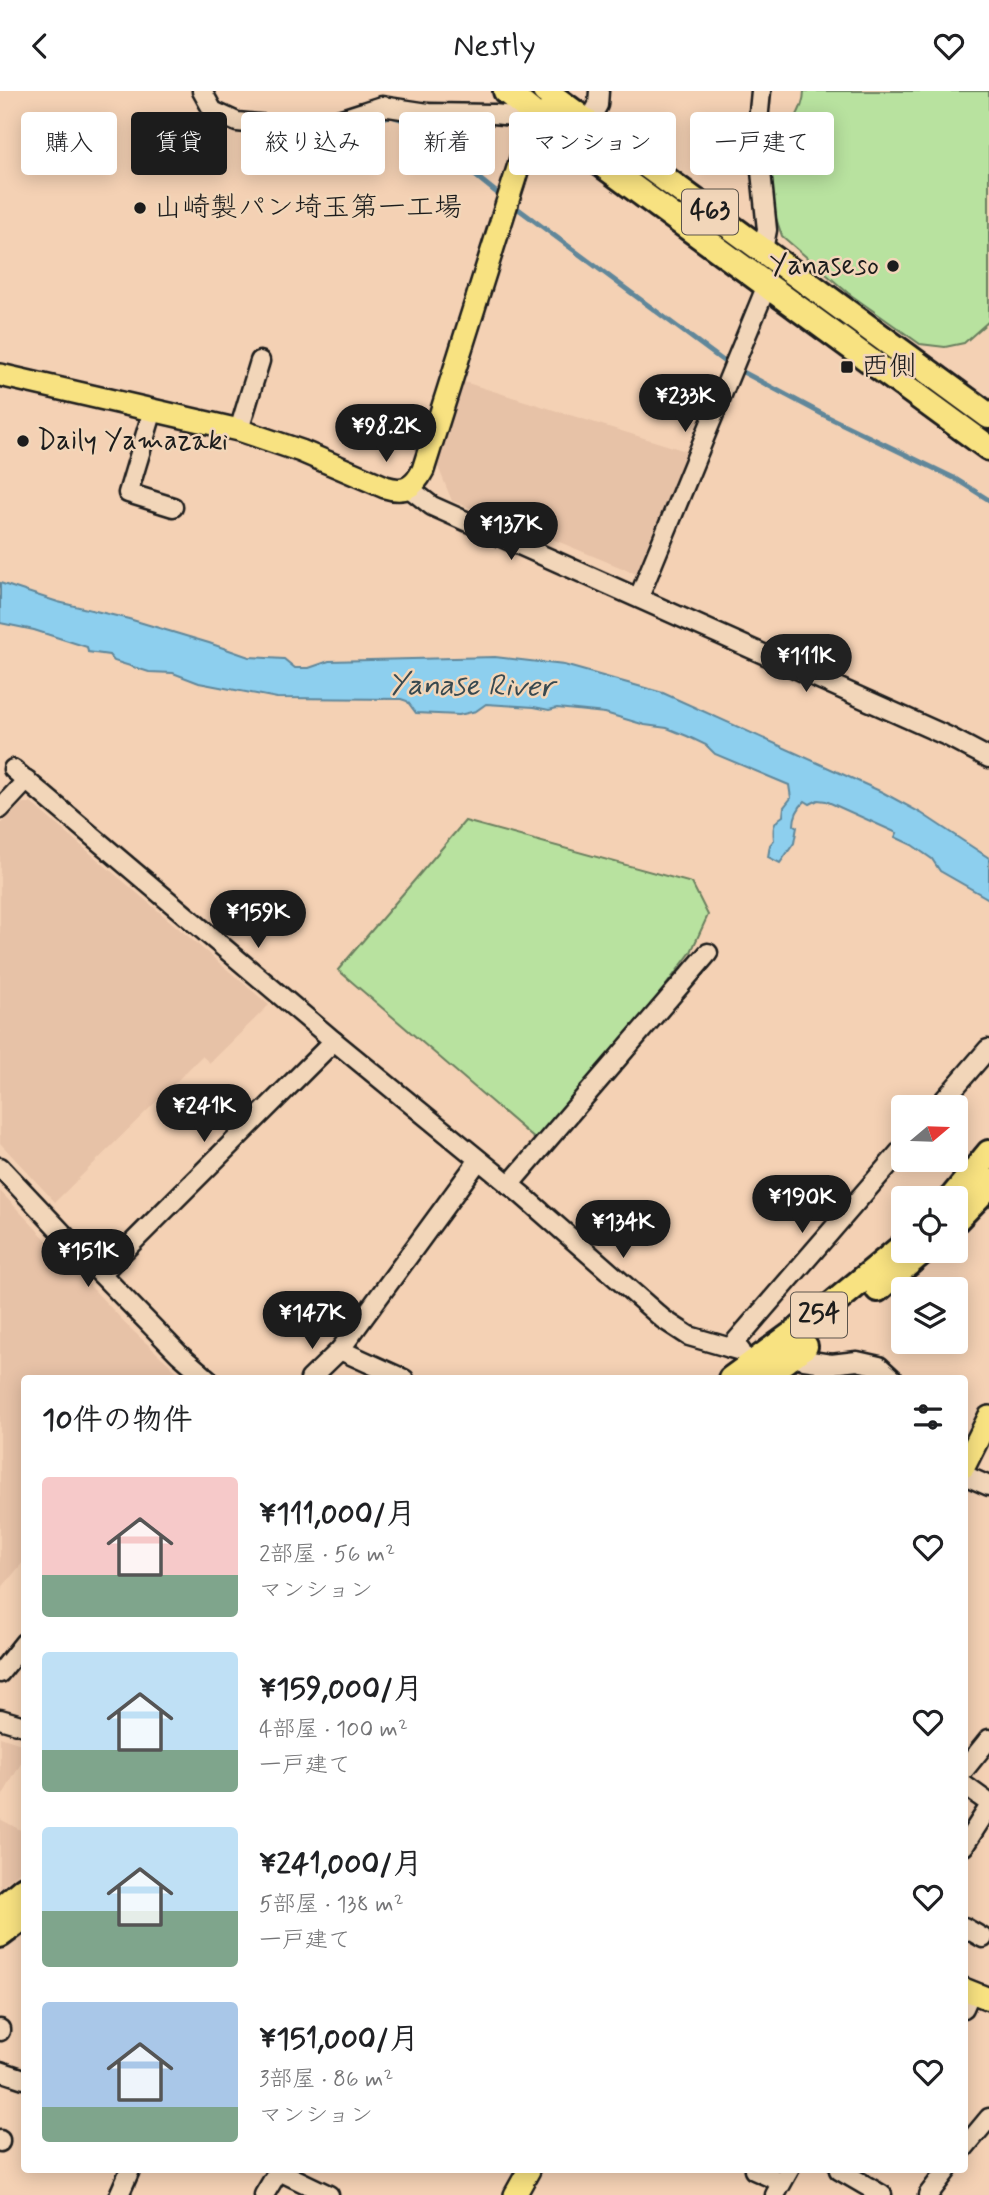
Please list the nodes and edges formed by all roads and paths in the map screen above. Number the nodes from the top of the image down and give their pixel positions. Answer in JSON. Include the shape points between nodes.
{"nodes":[{"id":1,"x":202,"y":91,"type":"edge"},
{"id":2,"x":506,"y":91,"type":"edge"},
{"id":3,"x":599,"y":91,"type":"edge"},
{"id":4,"x":761,"y":91,"type":"edge"},
{"id":5,"x":551,"y":95,"type":"edge"},
{"id":6,"x":532,"y":112,"type":"edge"},
{"id":7,"x":543,"y":112,"type":"edge"},
{"id":8,"x":573,"y":112,"type":"edge"},
{"id":9,"x":594,"y":112,"type":"edge"},
{"id":10,"x":509,"y":116,"type":"edge"},
{"id":11,"x":516,"y":175,"type":"edge"},
{"id":12,"x":617,"y":175,"type":"edge"},
{"id":13,"x":659,"y":175,"type":"edge"},
{"id":14,"x":763,"y":250,"type":"junction"},
{"id":15,"x":767,"y":285,"type":"junction"},
{"id":16,"x":863,"y":324,"type":"junction"},
{"id":17,"x":260,"y":361,"type":"dead end"},
{"id":18,"x":0,"y":375,"type":"edge"},
{"id":19,"x":989,"y":401,"type":"edge"},
{"id":20,"x":153,"y":410,"type":"junction"},
{"id":21,"x":942,"y":415,"type":"junction"},
{"id":22,"x":989,"y":416,"type":"edge"},
{"id":23,"x":239,"y":430,"type":"junction"},
{"id":24,"x":989,"y":448,"type":"edge"},
{"id":25,"x":989,"y":456,"type":"edge"},
{"id":26,"x":409,"y":488,"type":"junction"},
{"id":27,"x":173,"y":507,"type":"dead end"},
{"id":28,"x":639,"y":597,"type":"junction"},
{"id":29,"x":989,"y":758,"type":"edge"},
{"id":30,"x":0,"y":809,"type":"edge"},
{"id":31,"x":708,"y":953,"type":"dead end"},
{"id":32,"x":334,"y":1041,"type":"junction"},
{"id":33,"x":988,"y":1049,"type":"edge"},
{"id":34,"x":948,"y":1095,"type":"edge"},
{"id":35,"x":989,"y":1153,"type":"edge"},
{"id":36,"x":478,"y":1161,"type":"junction"},
{"id":37,"x":891,"y":1163,"type":"edge"},
{"id":38,"x":0,"y":1167,"type":"edge"},
{"id":39,"x":509,"y":1185,"type":"junction"},
{"id":40,"x":962,"y":1186,"type":"edge"},
{"id":41,"x":988,"y":1186,"type":"edge"},
{"id":42,"x":968,"y":1207,"type":"edge"},
{"id":43,"x":891,"y":1256,"type":"edge"},
{"id":44,"x":909,"y":1263,"type":"edge"},
{"id":45,"x":101,"y":1274,"type":"junction"},
{"id":46,"x":340,"y":1350,"type":"junction"},
{"id":47,"x":804,"y":1360,"type":"dead end"},
{"id":48,"x":826,"y":1372,"type":"edge"},
{"id":49,"x":203,"y":1375,"type":"edge"},
{"id":50,"x":314,"y":1375,"type":"edge"},
{"id":51,"x":395,"y":1375,"type":"edge"},
{"id":52,"x":736,"y":1375,"type":"edge"},
{"id":53,"x":765,"y":1375,"type":"edge"},
{"id":54,"x":889,"y":1375,"type":"edge"},
{"id":55,"x":989,"y":1417,"type":"edge"},
{"id":56,"x":968,"y":1461,"type":"edge"},
{"id":57,"x":968,"y":1469,"type":"edge"},
{"id":58,"x":989,"y":1486,"type":"edge"},
{"id":59,"x":21,"y":1647,"type":"edge"},
{"id":60,"x":0,"y":1673,"type":"edge"},
{"id":61,"x":0,"y":1719,"type":"edge"},
{"id":62,"x":21,"y":1724,"type":"edge"},
{"id":63,"x":989,"y":1738,"type":"edge"},
{"id":64,"x":968,"y":1765,"type":"edge"},
{"id":65,"x":968,"y":1788,"type":"edge"},
{"id":66,"x":989,"y":1805,"type":"edge"},
{"id":67,"x":968,"y":1839,"type":"edge"},
{"id":68,"x":21,"y":1892,"type":"edge"},
{"id":69,"x":0,"y":1909,"type":"edge"},
{"id":70,"x":21,"y":1919,"type":"edge"},
{"id":71,"x":968,"y":1929,"type":"edge"},
{"id":72,"x":0,"y":1935,"type":"edge"},
{"id":73,"x":983,"y":1938,"type":"dead end"},
{"id":74,"x":0,"y":2071,"type":"edge"},
{"id":75,"x":21,"y":2078,"type":"edge"},
{"id":76,"x":989,"y":2118,"type":"edge"},
{"id":77,"x":968,"y":2143,"type":"edge"},
{"id":78,"x":129,"y":2173,"type":"edge"},
{"id":79,"x":276,"y":2173,"type":"edge"},
{"id":80,"x":284,"y":2173,"type":"edge"},
{"id":81,"x":526,"y":2173,"type":"edge"},
{"id":82,"x":761,"y":2173,"type":"edge"},
{"id":83,"x":844,"y":2173,"type":"edge"},
{"id":84,"x":945,"y":2173,"type":"edge"},
{"id":85,"x":781,"y":2182,"type":"edge"},
{"id":86,"x":119,"y":2195,"type":"edge"},
{"id":87,"x":264,"y":2195,"type":"edge"},
{"id":88,"x":330,"y":2195,"type":"edge"},
{"id":89,"x":515,"y":2195,"type":"edge"},
{"id":90,"x":882,"y":2195,"type":"edge"},
{"id":91,"x":928,"y":2195,"type":"edge"}],
"edges":[{"from":1,"to":10,"type":"street","via":[[213,111],[223,117],[295,127],[326,124],[382,106],[428,113]]},
{"from":2,"to":6,"type":"highway","number":"463"},
{"from":3,"to":9,"type":"street"},
{"from":4,"to":14,"type":"street","via":[[757,132],[767,230]]},
{"from":5,"to":7,"type":"main road"},
{"from":5,"to":8,"type":"highway","number":"463"},
{"from":11,"to":26,"type":"main road","via":[[423,470]]},
{"from":12,"to":15,"type":"highway","number":"463"},
{"from":13,"to":14,"type":"highway","number":"463"},
{"from":14,"to":16,"type":"highway","number":"463"},
{"from":15,"to":21,"type":"highway","number":"463"},
{"from":15,"to":28,"type":"street"},
{"from":16,"to":19,"type":"highway"},
{"from":16,"to":22,"type":"highway","number":"463"},
{"from":17,"to":23,"type":"street"},
{"from":18,"to":20,"type":"main road"},
{"from":20,"to":23,"type":"main road"},
{"from":20,"to":27,"type":"street","via":[[128,493]]},
{"from":21,"to":24,"type":"highway","number":"463"},
{"from":21,"to":25,"type":"highway"},
{"from":23,"to":26,"type":"main road","via":[[385,487]]},
{"from":26,"to":28,"type":"street","via":[[432,506]]},
{"from":28,"to":29,"type":"street"},
{"from":30,"to":32,"type":"street","via":[[20,774]]},
{"from":31,"to":39,"type":"street"},
{"from":32,"to":36,"type":"street"},
{"from":32,"to":45,"type":"street"},
{"from":33,"to":34,"type":"street"},
{"from":35,"to":40,"type":"highway"},
{"from":36,"to":39,"type":"street"},
{"from":36,"to":46,"type":"street"},
{"from":37,"to":39,"type":"street","via":[[736,1350],[689,1336],[663,1319]]},
{"from":38,"to":45,"type":"street"},
{"from":41,"to":42,"type":"highway"},
{"from":43,"to":52,"type":"highway","number":"254"},
{"from":44,"to":53,"type":"highway","number":"254"},
{"from":45,"to":49,"type":"street"},
{"from":46,"to":50,"type":"street"},
{"from":46,"to":51,"type":"street"},
{"from":47,"to":48,"type":"street"},
{"from":48,"to":54,"type":"street","via":[[857,1361],[879,1366]]},
{"from":55,"to":56,"type":"main road"},
{"from":57,"to":58,"type":"street"},
{"from":59,"to":60,"type":"street"},
{"from":61,"to":62,"type":"street"},
{"from":63,"to":64,"type":"street"},
{"from":65,"to":66,"type":"street"},
{"from":66,"to":67,"type":"street"},
{"from":68,"to":69,"type":"highway"},
{"from":70,"to":72,"type":"highway"},
{"from":71,"to":73,"type":"street"},
{"from":74,"to":75,"type":"street"},
{"from":76,"to":77,"type":"street"},
{"from":78,"to":86,"type":"street"},
{"from":79,"to":87,"type":"street"},
{"from":80,"to":88,"type":"street"},
{"from":81,"to":89,"type":"main road"},
{"from":82,"to":85,"type":"street"},
{"from":83,"to":90,"type":"street"},
{"from":84,"to":91,"type":"street"}]}
